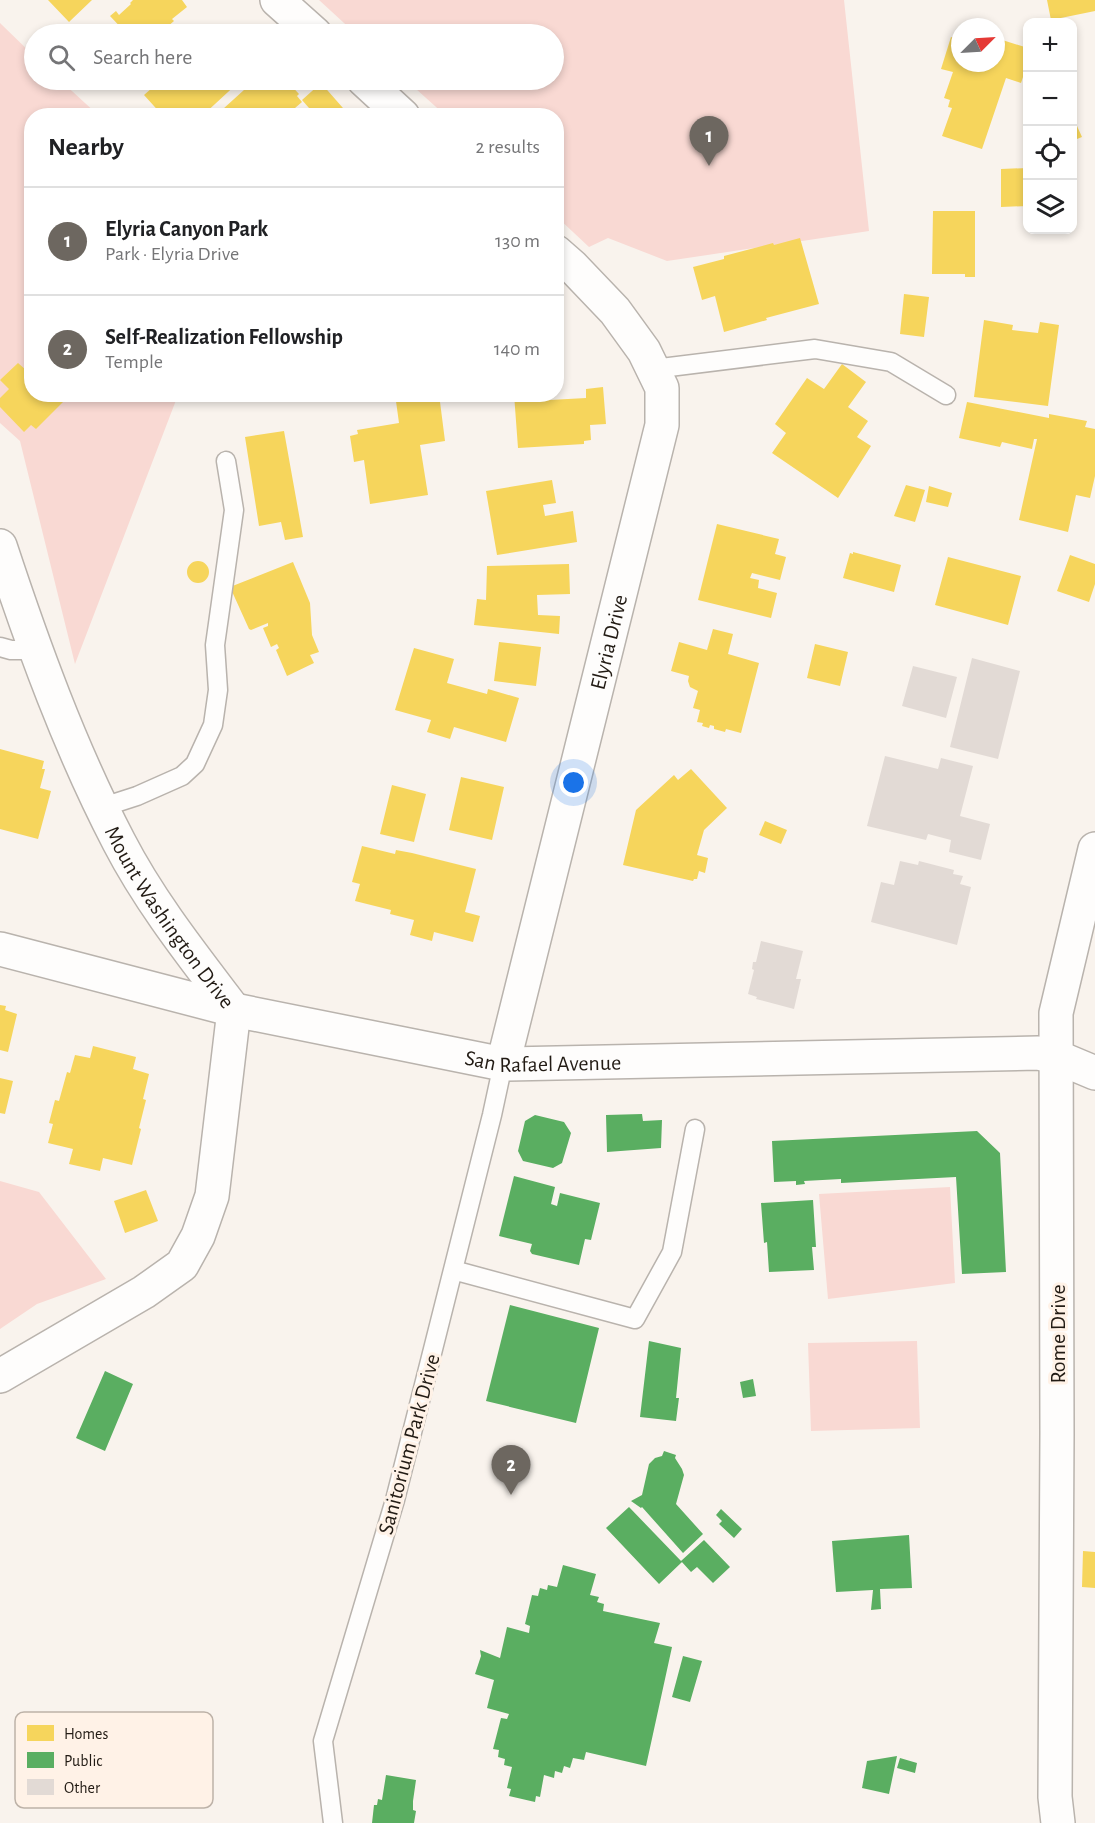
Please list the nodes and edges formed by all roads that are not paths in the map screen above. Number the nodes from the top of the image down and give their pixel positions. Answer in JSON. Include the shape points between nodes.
{"nodes":[{"id":1,"x":277,"y":0,"type":"edge"},
{"id":2,"x":304,"y":24,"type":"edge"},
{"id":3,"x":375,"y":90,"type":"edge"},
{"id":4,"x":394,"y":108,"type":"edge"},
{"id":5,"x":564,"y":259,"type":"edge"},
{"id":6,"x":653,"y":369,"type":"junction"},
{"id":7,"x":946,"y":395,"type":"dead end"},
{"id":8,"x":226,"y":461,"type":"dead end"},
{"id":9,"x":0,"y":546,"type":"edge"},
{"id":10,"x":0,"y":647,"type":"edge"},
{"id":11,"x":37,"y":651,"type":"junction"},
{"id":12,"x":102,"y":807,"type":"junction"},
{"id":13,"x":1095,"y":849,"type":"edge"},
{"id":14,"x":0,"y":949,"type":"edge"},
{"id":15,"x":234,"y":1010,"type":"junction"},
{"id":16,"x":1057,"y":1056,"type":"junction"},
{"id":17,"x":502,"y":1064,"type":"junction"},
{"id":18,"x":1095,"y":1073,"type":"edge"},
{"id":19,"x":695,"y":1129,"type":"dead end"},
{"id":20,"x":453,"y":1270,"type":"junction"},
{"id":21,"x":0,"y":1376,"type":"edge"},
{"id":22,"x":333,"y":1823,"type":"edge"},
{"id":23,"x":1058,"y":1823,"type":"edge"}],
"edges":[{"from":1,"to":2,"type":"street"},
{"from":3,"to":4,"type":"street"},
{"from":5,"to":6,"type":"street","name":"Elyria Drive","via":[[615,311]]},
{"from":6,"to":7,"type":"lane","via":[[815,349],[891,362]]},
{"from":6,"to":17,"type":"street","name":"Elyria Drive","via":[[662,388],[662,425]]},
{"from":8,"to":12,"type":"lane","via":[[234,510],[215,645],[218,690],[213,725],[195,764],[183,776]]},
{"from":9,"to":11,"type":"street","name":"Mount Washington Drive"},
{"from":10,"to":11,"type":"lane"},
{"from":11,"to":12,"type":"street","name":"Mount Washington Drive"},
{"from":12,"to":15,"type":"street","name":"Mount Washington Drive","via":[[119,843],[171,927]]},
{"from":13,"to":16,"type":"street","name":"Rome Drive","via":[[1056,1013]]},
{"from":14,"to":15,"type":"street","name":"San Rafael Avenue"},
{"from":15,"to":17,"type":"street","name":"San Rafael Avenue"},
{"from":15,"to":21,"type":"street","name":"Mount Washington Drive","via":[[212,1196],[198,1236],[182,1265],[144,1292]]},
{"from":16,"to":17,"type":"street","name":"San Rafael Avenue","via":[[1026,1053]]},
{"from":16,"to":18,"type":"street","name":"San Rafael Avenue"},
{"from":16,"to":23,"type":"street","name":"Rome Drive"},
{"from":17,"to":20,"type":"lane","name":"Sanitorium Park Drive"},
{"from":19,"to":20,"type":"lane","via":[[672,1252],[635,1319]]},
{"from":20,"to":22,"type":"lane","name":"Sanitorium Park Drive","via":[[395,1500],[323,1741]]}]}
